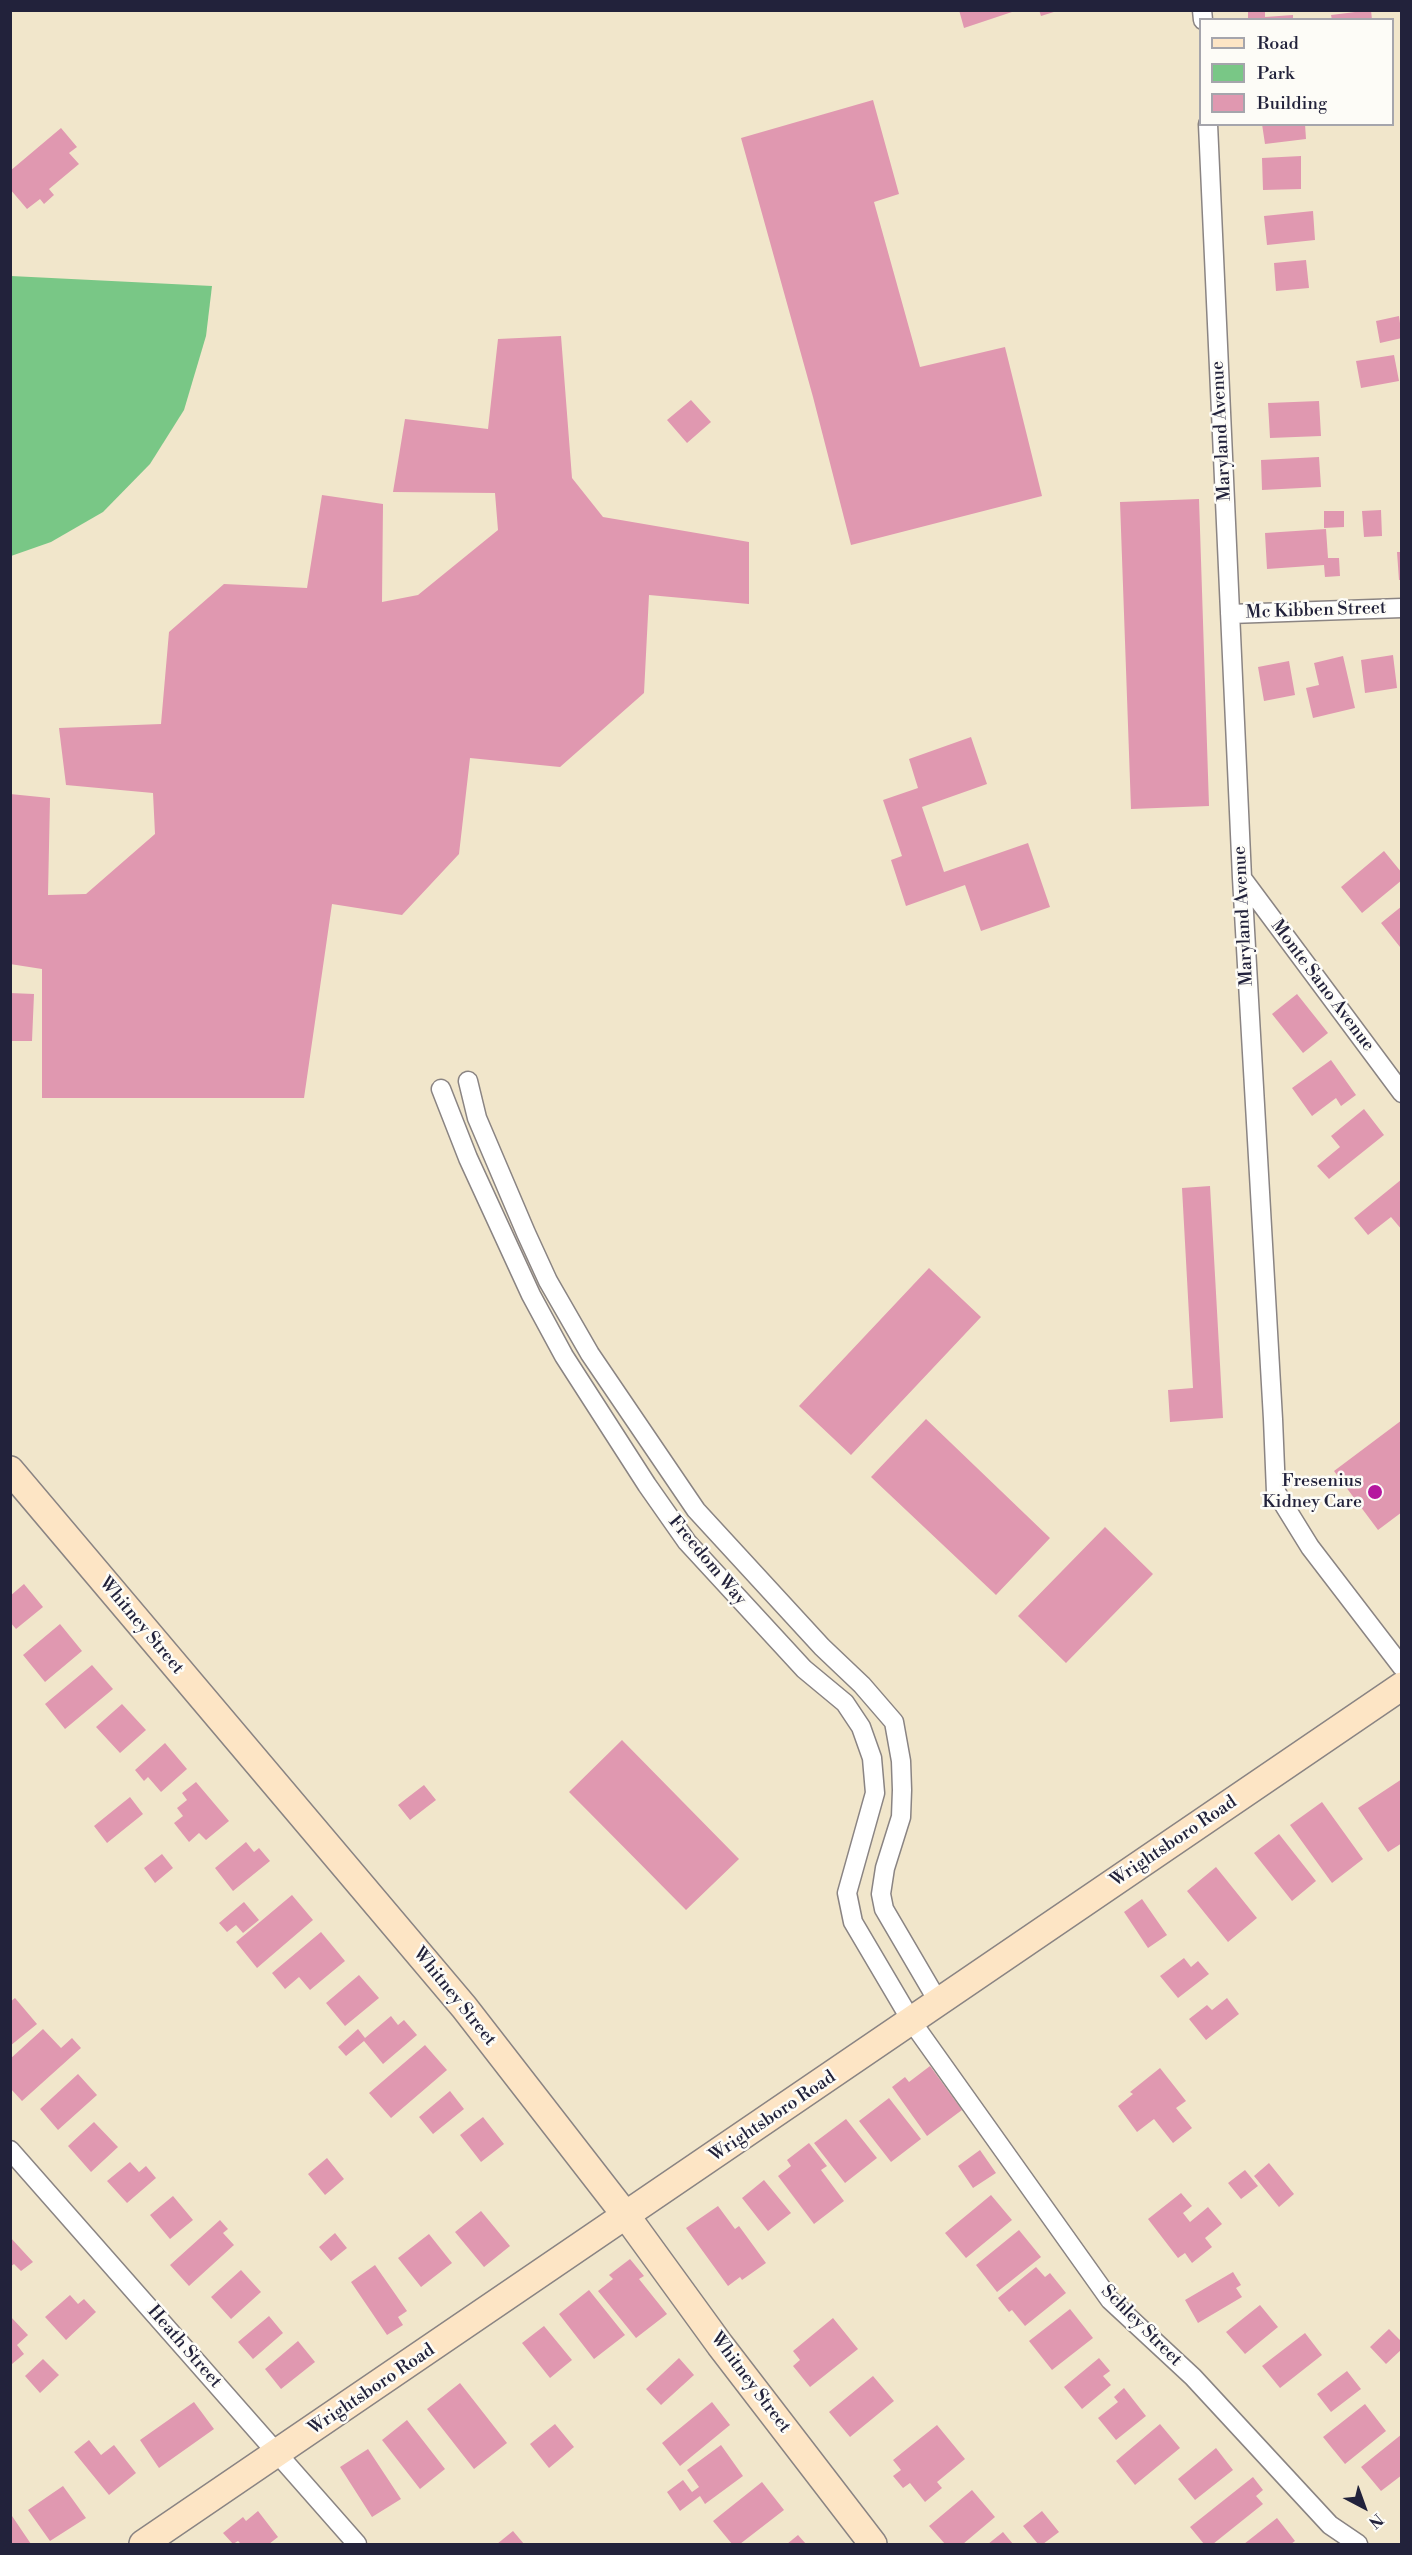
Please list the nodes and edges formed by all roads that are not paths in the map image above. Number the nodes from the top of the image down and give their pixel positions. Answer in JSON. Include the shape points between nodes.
{"nodes":[{"id":1,"x":1208,"y":126,"type":"edge"},
{"id":2,"x":1401,"y":608,"type":"edge"},
{"id":3,"x":1230,"y":614,"type":"junction"},
{"id":4,"x":1242,"y":878,"type":"junction"},
{"id":5,"x":468,"y":1081,"type":"dead end"},
{"id":6,"x":441,"y":1089,"type":"dead end"},
{"id":7,"x":1401,"y":1093,"type":"edge"},
{"id":8,"x":10,"y":1470,"type":"edge"},
{"id":9,"x":1401,"y":1667,"type":"edge"},
{"id":10,"x":1401,"y":1686,"type":"edge"},
{"id":11,"x":939,"y":2003,"type":"junction"},
{"id":12,"x":912,"y":2022,"type":"junction"},
{"id":13,"x":10,"y":2150,"type":"edge"},
{"id":14,"x":627,"y":2217,"type":"junction"},
{"id":15,"x":278,"y":2454,"type":"junction"},
{"id":16,"x":144,"y":2544,"type":"edge"},
{"id":17,"x":357,"y":2544,"type":"edge"},
{"id":18,"x":873,"y":2544,"type":"edge"},
{"id":19,"x":1358,"y":2544,"type":"edge"}],
"edges":[{"from":1,"to":3,"type":"street","name":"Maryland Avenue"},
{"from":2,"to":3,"type":"street","name":"Mc Kibben Street"},
{"from":3,"to":4,"type":"street","name":"Maryland Avenue"},
{"from":4,"to":7,"type":"street","name":"Monte Sano Avenue"},
{"from":4,"to":9,"type":"street","name":"Maryland Avenue","via":[[1276,1492],[1310,1546]]},
{"from":5,"to":11,"type":"street","name":"Freedom Way","via":[[477,1118],[530,1242],[596,1363],[696,1510],[894,1722],[901,1761],[901,1817],[881,1894],[884,1909]]},
{"from":6,"to":12,"type":"street","name":"Freedom Way","via":[[531,1295],[567,1362],[647,1485],[687,1542],[804,1669],[845,1703],[861,1727],[872,1758],[875,1793],[847,1893],[853,1922]]},
{"from":8,"to":14,"type":"main road","name":"Whitney Street","via":[[464,2007]]},
{"from":10,"to":11,"type":"main road","name":"Wrightsboro Road"},
{"from":11,"to":12,"type":"main road","name":"Wrightsboro Road"},
{"from":12,"to":14,"type":"main road","name":"Wrightsboro Road"},
{"from":12,"to":19,"type":"street","name":"Schley Street","via":[[1110,2300],[1193,2377],[1330,2525]]},
{"from":13,"to":15,"type":"street","name":"Heath Street"},
{"from":14,"to":15,"type":"main road","name":"Wrightsboro Road"},
{"from":14,"to":18,"type":"main road","name":"Whitney Street"},
{"from":15,"to":16,"type":"main road","name":"Wrightsboro Road"},
{"from":15,"to":17,"type":"street","name":"Heath Street"}]}
